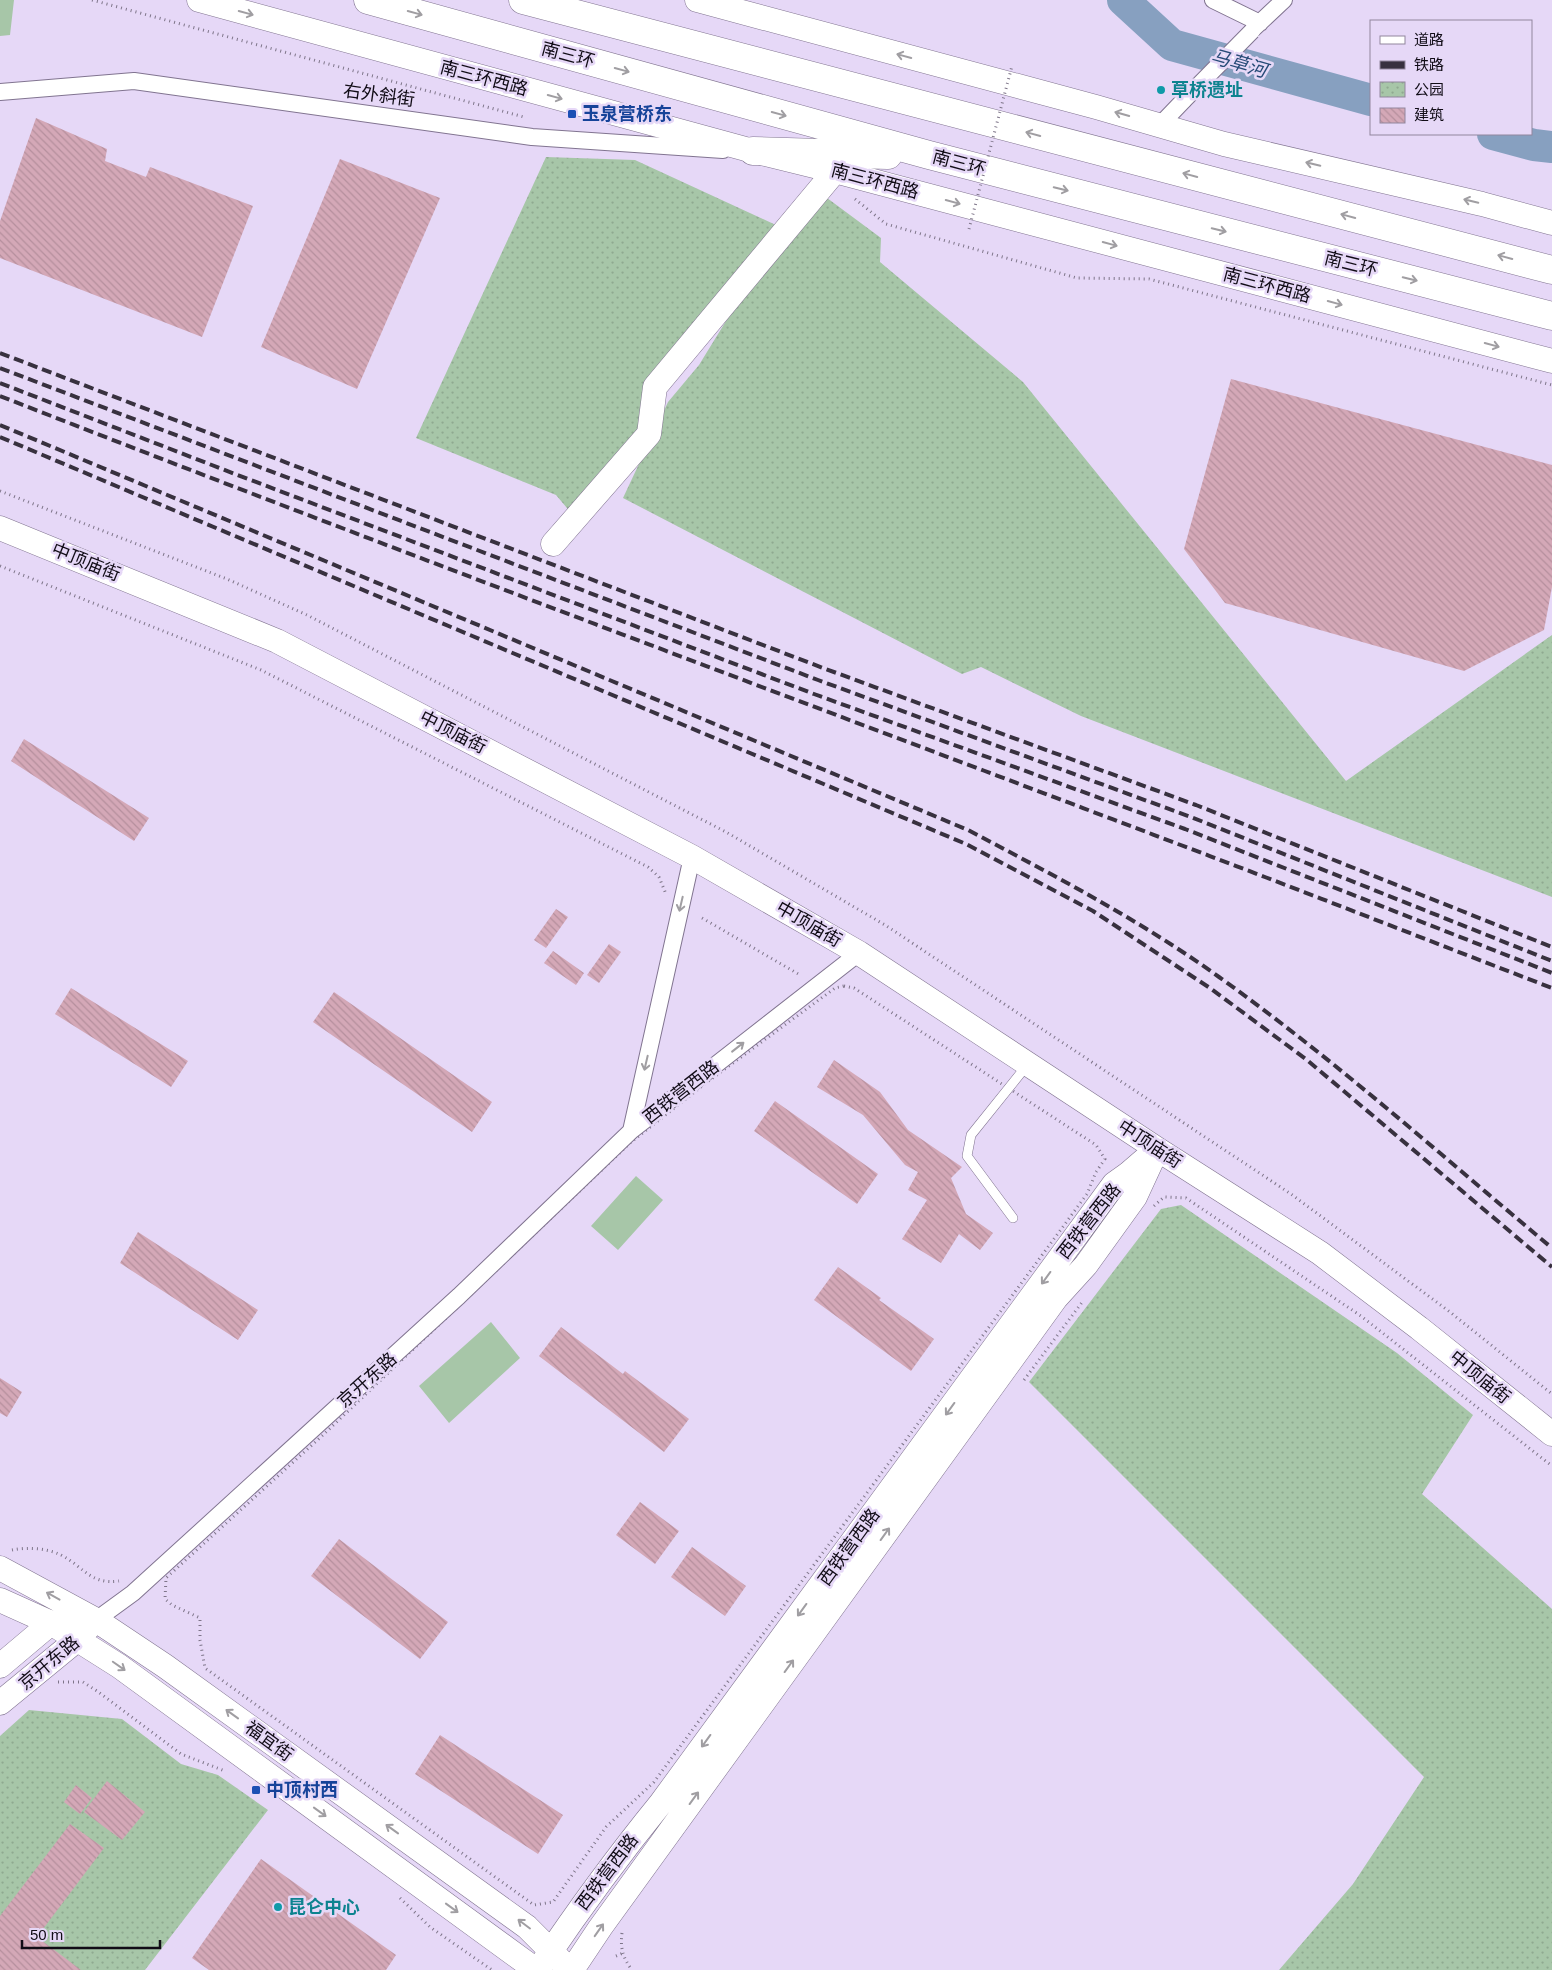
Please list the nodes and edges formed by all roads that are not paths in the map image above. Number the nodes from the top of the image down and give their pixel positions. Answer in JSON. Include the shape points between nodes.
{"nodes":[{"id":1,"x":199,"y":0,"type":"edge"},
{"id":2,"x":368,"y":0,"type":"edge"},
{"id":3,"x":523,"y":0,"type":"edge"},
{"id":4,"x":697,"y":0,"type":"edge"},
{"id":5,"x":1213,"y":0,"type":"edge"},
{"id":6,"x":1284,"y":0,"type":"edge"},
{"id":7,"x":744,"y":6,"type":"edge"},
{"id":8,"x":1256,"y":27,"type":"junction"},
{"id":9,"x":0,"y":92,"type":"edge"},
{"id":10,"x":1160,"y":125,"type":"junction"},
{"id":11,"x":753,"y":151,"type":"junction"},
{"id":12,"x":929,"y":156,"type":"junction"},
{"id":13,"x":830,"y":177,"type":"junction"},
{"id":14,"x":1552,"y":223,"type":"edge"},
{"id":15,"x":1552,"y":270,"type":"edge"},
{"id":16,"x":1552,"y":316,"type":"edge"},
{"id":17,"x":1552,"y":361,"type":"edge"},
{"id":18,"x":0,"y":528,"type":"edge"},
{"id":19,"x":553,"y":544,"type":"dead end"},
{"id":20,"x":692,"y":857,"type":"junction"},
{"id":21,"x":859,"y":953,"type":"junction"},
{"id":22,"x":1028,"y":1064,"type":"junction"},
{"id":23,"x":631,"y":1131,"type":"junction"},
{"id":24,"x":1157,"y":1149,"type":"junction"},
{"id":25,"x":1014,"y":1218,"type":"dead end"},
{"id":26,"x":1552,"y":1434,"type":"edge"},
{"id":27,"x":4,"y":1559,"type":"edge"},
{"id":28,"x":0,"y":1600,"type":"edge"},
{"id":29,"x":96,"y":1620,"type":"junction"},
{"id":30,"x":51,"y":1623,"type":"junction"},
{"id":31,"x":78,"y":1639,"type":"junction"},
{"id":32,"x":0,"y":1666,"type":"edge"},
{"id":33,"x":0,"y":1703,"type":"edge"},
{"id":34,"x":542,"y":1964,"type":"edge"},
{"id":35,"x":572,"y":1970,"type":"edge"}],
"edges":[{"from":1,"to":11,"type":"street","name":"南三环西路","one_way":true},
{"from":2,"to":12,"type":"highway","name":"南三环","one_way":true},
{"from":15,"to":3,"type":"highway","one_way":true},
{"from":4,"to":7,"type":"street"},
{"from":5,"to":8,"type":"street"},
{"from":6,"to":8,"type":"street"},
{"from":10,"to":7,"type":"street","one_way":true},
{"from":8,"to":10,"type":"street","bridge":true},
{"from":9,"to":11,"type":"street","name":"右外斜街","via":[[134,81],[532,137]]},
{"from":14,"to":10,"type":"street","one_way":true,"via":[[1224,144]]},
{"from":11,"to":12,"type":"highway"},
{"from":11,"to":13,"type":"street","name":"南三环西路"},
{"from":12,"to":16,"type":"highway","name":"南三环","one_way":true},
{"from":13,"to":17,"type":"street","name":"南三环西路","one_way":true},
{"from":13,"to":19,"type":"street","via":[[655,387],[649,434]]},
{"from":18,"to":20,"type":"street","name":"中顶庙街","via":[[277,641]]},
{"from":20,"to":21,"type":"street","name":"中顶庙街"},
{"from":20,"to":23,"type":"street","name":"西铁营西路","one_way":true},
{"from":21,"to":22,"type":"street","name":"中顶庙街"},
{"from":23,"to":21,"type":"street","name":"西铁营西路","one_way":true},
{"from":22,"to":24,"type":"street","name":"中顶庙街"},
{"from":22,"to":25,"type":"lane","via":[[971,1135],[967,1156]]},
{"from":23,"to":29,"type":"street","name":"京开东路","via":[[422,1329],[133,1593]]},
{"from":24,"to":26,"type":"street","name":"中顶庙街","via":[[1320,1253]]},
{"from":24,"to":34,"type":"street","name":"西铁营西路","one_way":true,"via":[[1114,1184],[678,1779],[576,1913]]},
{"from":35,"to":24,"type":"street","name":"西铁营西路","one_way":true,"via":[[1056,1298],[1114,1227],[1135,1196]]},
{"from":29,"to":27,"type":"street","name":"福宜街","one_way":true},
{"from":28,"to":30,"type":"street","name":"福宜街"},
{"from":29,"to":30,"type":"street","name":"京开东路"},
{"from":29,"to":31,"type":"street","name":"京开东路"},
{"from":34,"to":29,"type":"street","name":"福宜街","one_way":true,"via":[[538,1936],[519,1921],[173,1671]]},
{"from":30,"to":31,"type":"street","name":"福宜街"},
{"from":30,"to":32,"type":"street","name":"京开东路"},
{"from":31,"to":33,"type":"street","name":"京开东路"},
{"from":31,"to":34,"type":"street","name":"福宜街","one_way":true},
{"from":34,"to":35,"type":"street","name":"福宜街"}]}
